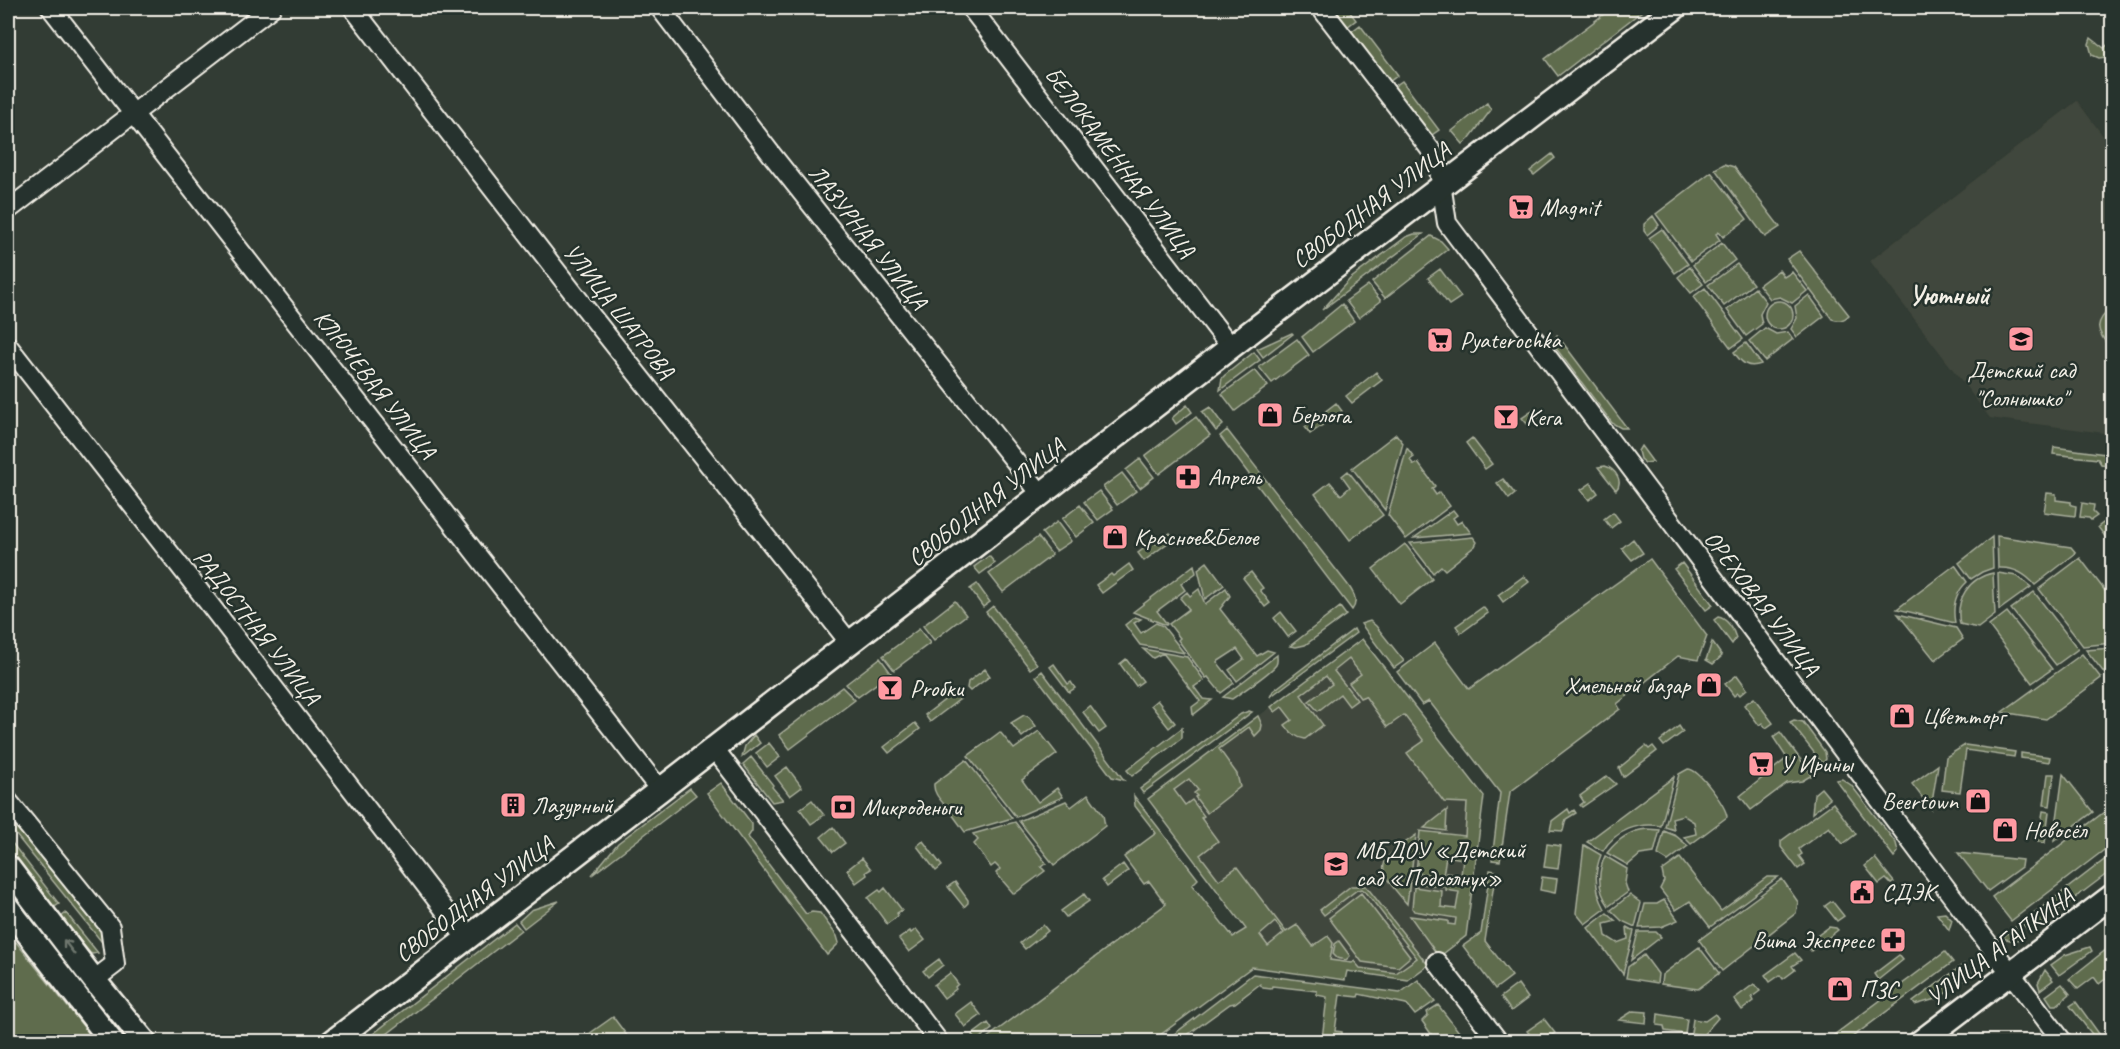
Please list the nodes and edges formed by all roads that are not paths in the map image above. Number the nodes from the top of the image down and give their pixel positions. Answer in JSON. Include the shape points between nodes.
{"nodes":[{"id":1,"x":51,"y":8,"type":"edge"},
{"id":2,"x":271,"y":8,"type":"edge"},
{"id":3,"x":353,"y":8,"type":"edge"},
{"id":4,"x":660,"y":8,"type":"edge"},
{"id":5,"x":971,"y":8,"type":"edge"},
{"id":6,"x":1321,"y":8,"type":"edge"},
{"id":7,"x":1675,"y":8,"type":"edge"},
{"id":8,"x":135,"y":114,"type":"junction"},
{"id":9,"x":1441,"y":186,"type":"junction"},
{"id":10,"x":8,"y":210,"type":"edge"},
{"id":11,"x":8,"y":346,"type":"edge"},
{"id":12,"x":1231,"y":347,"type":"junction"},
{"id":13,"x":1041,"y":494,"type":"junction"},
{"id":14,"x":849,"y":642,"type":"junction"},
{"id":15,"x":713,"y":747,"type":"junction"},
{"id":16,"x":660,"y":790,"type":"junction"},
{"id":17,"x":8,"y":801,"type":"edge"},
{"id":18,"x":8,"y":867,"type":"edge"},
{"id":19,"x":2112,"y":896,"type":"edge"},
{"id":20,"x":8,"y":908,"type":"edge"},
{"id":21,"x":467,"y":939,"type":"junction"},
{"id":22,"x":1437,"y":962,"type":"dead end"},
{"id":23,"x":2012,"y":972,"type":"junction"},
{"id":24,"x":94,"y":980,"type":"junction"},
{"id":25,"x":112,"y":1041,"type":"edge"},
{"id":26,"x":145,"y":1041,"type":"edge"},
{"id":27,"x":332,"y":1041,"type":"edge"},
{"id":28,"x":939,"y":1041,"type":"edge"},
{"id":29,"x":1499,"y":1041,"type":"edge"},
{"id":30,"x":1920,"y":1041,"type":"edge"},
{"id":31,"x":2063,"y":1041,"type":"edge"}],
"edges":[{"from":1,"to":8,"type":"street","name":"КЛЮЧЕВАЯ УЛИЦА"},
{"from":2,"to":8,"type":"street"},
{"from":3,"to":14,"type":"street","name":"УЛИЦА ШАТРОВА"},
{"from":4,"to":13,"type":"street","name":"ЛАЗУРНАЯ УЛИЦА"},
{"from":5,"to":12,"type":"street","name":"БЕЛОКАМЕННАЯ УЛИЦА"},
{"from":6,"to":9,"type":"street","name":"ОРЕХОВАЯ УЛИЦА","via":[[1433,153]]},
{"from":7,"to":9,"type":"main road","name":"СВОБОДНАЯ УЛИЦА"},
{"from":8,"to":10,"type":"street"},
{"from":8,"to":16,"type":"street","name":"КЛЮЧЕВАЯ УЛИЦА"},
{"from":9,"to":12,"type":"main road","name":"СВОБОДНАЯ УЛИЦА"},
{"from":9,"to":23,"type":"street","name":"ОРЕХОВАЯ УЛИЦА","via":[[1448,223]]},
{"from":11,"to":21,"type":"street","name":"РАДОСТНАЯ УЛИЦА"},
{"from":12,"to":13,"type":"main road","name":"СВОБОДНАЯ УЛИЦА"},
{"from":13,"to":14,"type":"main road","name":"СВОБОДНАЯ УЛИЦА"},
{"from":14,"to":15,"type":"main road","name":"СВОБОДНАЯ УЛИЦА"},
{"from":15,"to":16,"type":"main road","name":"СВОБОДНАЯ УЛИЦА"},
{"from":15,"to":28,"type":"street"},
{"from":16,"to":21,"type":"main road","name":"СВОБОДНАЯ УЛИЦА"},
{"from":17,"to":24,"type":"street","via":[[110,927],[115,964]]},
{"from":24,"to":18,"type":"main road","one_way":true},
{"from":19,"to":23,"type":"main road","name":"УЛИЦА АГАПКИНА"},
{"from":20,"to":25,"type":"main road"},
{"from":21,"to":27,"type":"main road","name":"СВОБОДНАЯ УЛИЦА"},
{"from":22,"to":29,"type":"street"},
{"from":23,"to":30,"type":"main road","name":"УЛИЦА АГАПКИНА"},
{"from":23,"to":31,"type":"street","name":"ОРЕХОВАЯ УЛИЦА"},
{"from":24,"to":26,"type":"main road"}]}
